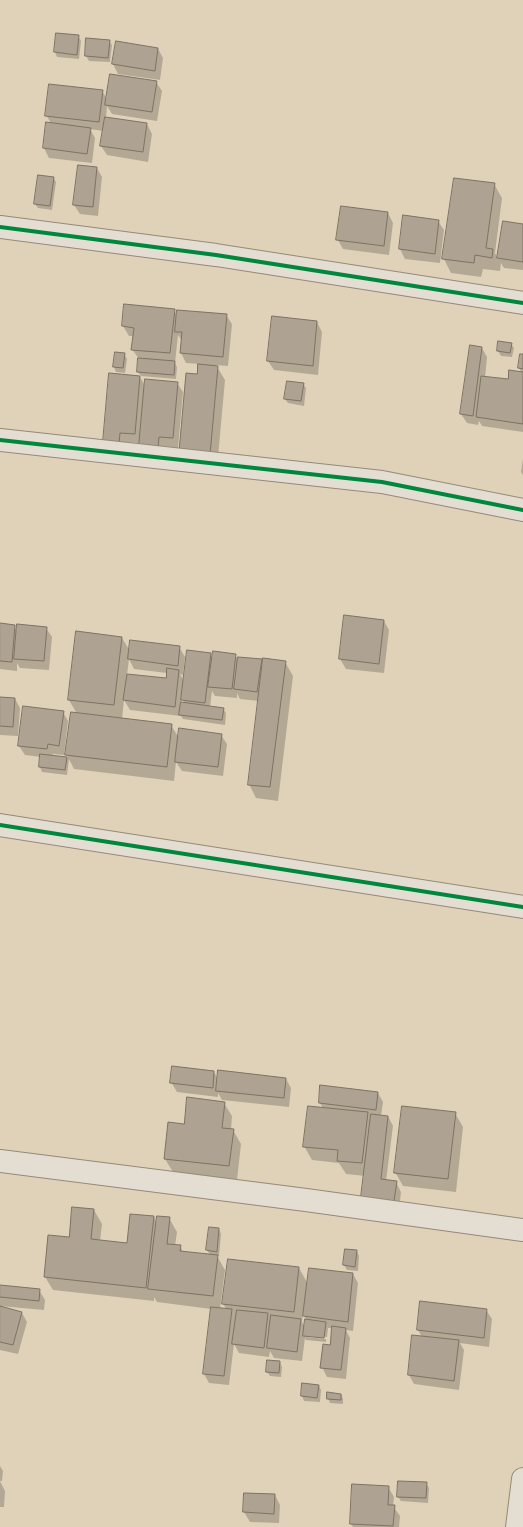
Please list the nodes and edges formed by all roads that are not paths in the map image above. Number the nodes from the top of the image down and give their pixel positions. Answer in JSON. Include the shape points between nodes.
{"nodes":[{"id":1,"x":0,"y":227,"type":"edge"},
{"id":2,"x":523,"y":303,"type":"edge"},
{"id":3,"x":0,"y":440,"type":"edge"},
{"id":4,"x":523,"y":510,"type":"edge"},
{"id":5,"x":0,"y":825,"type":"edge"},
{"id":6,"x":523,"y":907,"type":"edge"},
{"id":7,"x":0,"y":1161,"type":"edge"},
{"id":8,"x":523,"y":1230,"type":"edge"},
{"id":9,"x":523,"y":1479,"type":"edge"},
{"id":10,"x":517,"y":1527,"type":"edge"}],
"edges":[{"from":1,"to":2,"type":"street","via":[[216,255]]},
{"from":3,"to":4,"type":"street","via":[[382,482]]},
{"from":5,"to":6,"type":"street"},
{"from":7,"to":8,"type":"street"},
{"from":9,"to":10,"type":"street"}]}
